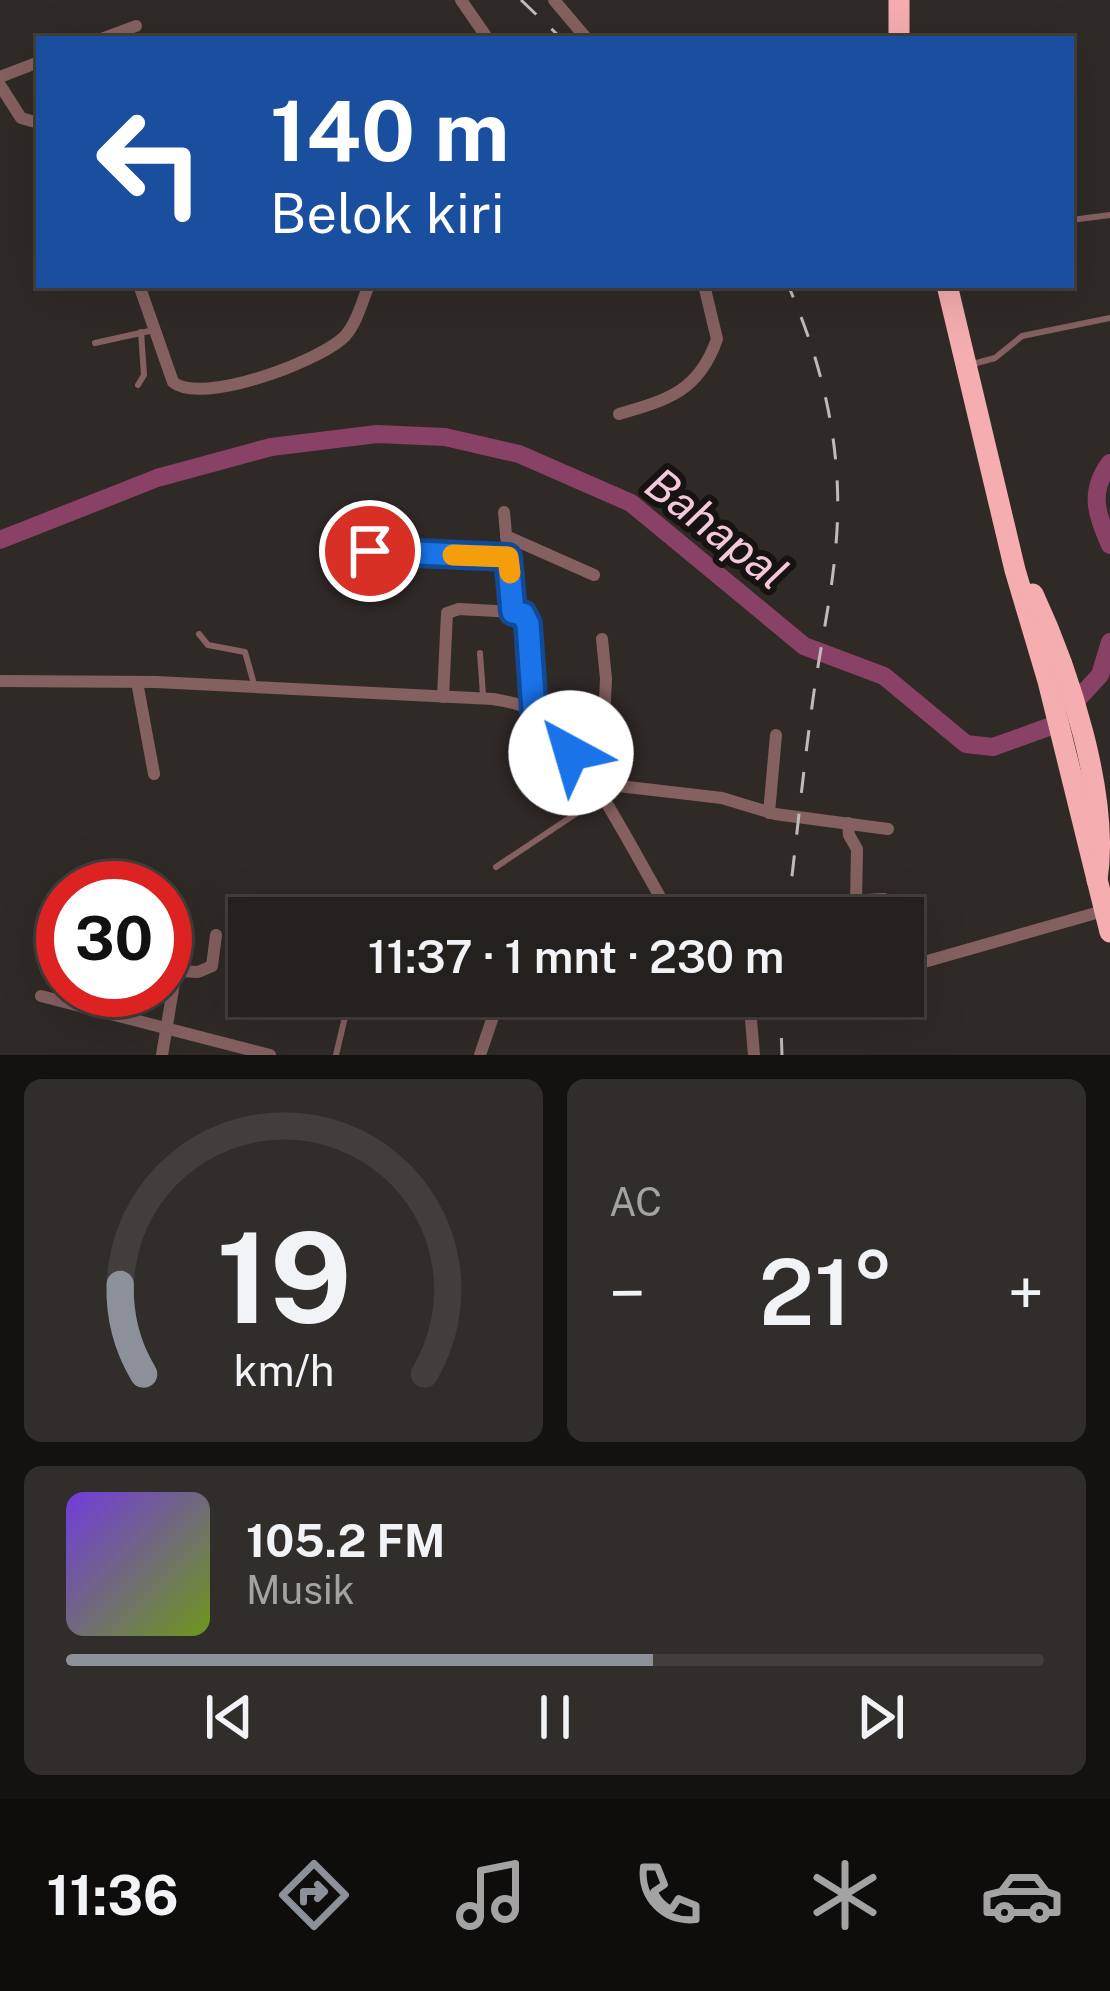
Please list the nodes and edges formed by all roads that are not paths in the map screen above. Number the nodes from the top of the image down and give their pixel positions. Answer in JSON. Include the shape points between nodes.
{"nodes":[{"id":1,"x":460,"y":0,"type":"edge"},
{"id":2,"x":554,"y":0,"type":"edge"},
{"id":3,"x":898,"y":0,"type":"edge"},
{"id":4,"x":136,"y":26,"type":"dead end"},
{"id":5,"x":108,"y":36,"type":"edge"},
{"id":6,"x":486,"y":36,"type":"edge"},
{"id":7,"x":584,"y":36,"type":"edge"},
{"id":8,"x":899,"y":36,"type":"edge"},
{"id":9,"x":36,"y":63,"type":"edge"},
{"id":10,"x":0,"y":81,"type":"edge"},
{"id":11,"x":36,"y":122,"type":"edge"},
{"id":12,"x":1110,"y":215,"type":"edge"},
{"id":13,"x":1074,"y":220,"type":"edge"},
{"id":14,"x":140,"y":288,"type":"edge"},
{"id":15,"x":368,"y":288,"type":"edge"},
{"id":16,"x":705,"y":288,"type":"edge"},
{"id":17,"x":948,"y":288,"type":"edge"},
{"id":18,"x":1110,"y":318,"type":"edge"},
{"id":19,"x":147,"y":331,"type":"junction"},
{"id":20,"x":95,"y":343,"type":"dead end"},
{"id":21,"x":967,"y":365,"type":"junction"},
{"id":22,"x":138,"y":385,"type":"dead end"},
{"id":23,"x":619,"y":414,"type":"dead end"},
{"id":24,"x":504,"y":512,"type":"dead end"},
{"id":25,"x":506,"y":536,"type":"junction"},
{"id":26,"x":370,"y":551,"type":"dead end"},
{"id":27,"x":508,"y":557,"type":"junction"},
{"id":28,"x":1015,"y":570,"type":"junction"},
{"id":29,"x":593,"y":575,"type":"dead end"},
{"id":30,"x":513,"y":612,"type":"junction"},
{"id":31,"x":200,"y":634,"type":"dead end"},
{"id":32,"x":602,"y":639,"type":"dead end"},
{"id":33,"x":481,"y":653,"type":"dead end"},
{"id":34,"x":0,"y":681,"type":"edge"},
{"id":35,"x":137,"y":682,"type":"junction"},
{"id":36,"x":254,"y":688,"type":"junction"},
{"id":37,"x":443,"y":697,"type":"junction"},
{"id":38,"x":484,"y":699,"type":"junction"},
{"id":39,"x":534,"y":711,"type":"junction"},
{"id":40,"x":776,"y":735,"type":"dead end"},
{"id":41,"x":1075,"y":744,"type":"junction"},
{"id":42,"x":154,"y":774,"type":"dead end"},
{"id":43,"x":598,"y":788,"type":"junction"},
{"id":44,"x":769,"y":813,"type":"junction"},
{"id":45,"x":848,"y":823,"type":"junction"},
{"id":46,"x":888,"y":829,"type":"dead end"},
{"id":47,"x":496,"y":867,"type":"dead end"},
{"id":48,"x":1102,"y":870,"type":"edge"},
{"id":49,"x":660,"y":897,"type":"edge"},
{"id":50,"x":856,"y":897,"type":"edge"},
{"id":51,"x":1106,"y":922,"type":"edge"},
{"id":52,"x":216,"y":935,"type":"dead end"},
{"id":53,"x":924,"y":963,"type":"edge"},
{"id":54,"x":192,"y":972,"type":"edge"},
{"id":55,"x":142,"y":1017,"type":"edge"},
{"id":56,"x":168,"y":1017,"type":"edge"},
{"id":57,"x":345,"y":1017,"type":"edge"},
{"id":58,"x":493,"y":1017,"type":"edge"},
{"id":59,"x":751,"y":1017,"type":"edge"},
{"id":60,"x":168,"y":1026,"type":"junction"},
{"id":61,"x":162,"y":1055,"type":"edge"},
{"id":62,"x":270,"y":1055,"type":"edge"},
{"id":63,"x":336,"y":1055,"type":"edge"},
{"id":64,"x":480,"y":1055,"type":"edge"},
{"id":65,"x":754,"y":1055,"type":"edge"}],
"edges":[{"from":1,"to":6,"type":"street"},
{"from":2,"to":7,"type":"street"},
{"from":3,"to":8,"type":"highway"},
{"from":4,"to":5,"type":"street"},
{"from":9,"to":10,"type":"street"},
{"from":10,"to":11,"type":"street","via":[[21,118]]},
{"from":12,"to":13,"type":"lane"},
{"from":14,"to":19,"type":"street"},
{"from":15,"to":19,"type":"street","via":[[344,338],[256,379],[191,392],[173,382]]},
{"from":16,"to":23,"type":"street","via":[[717,339],[691,385]]},
{"from":17,"to":21,"type":"highway"},
{"from":18,"to":21,"type":"lane","via":[[1022,336],[995,358]]},
{"from":19,"to":20,"type":"lane"},
{"from":19,"to":22,"type":"lane"},
{"from":21,"to":28,"type":"highway"},
{"from":24,"to":25,"type":"street"},
{"from":25,"to":27,"type":"street"},
{"from":25,"to":29,"type":"street"},
{"from":26,"to":27,"type":"street"},
{"from":27,"to":30,"type":"street"},
{"from":28,"to":41,"type":"highway"},
{"from":28,"to":41,"type":"highway","via":[[1067,666]]},
{"from":30,"to":37,"type":"street","via":[[447,614]]},
{"from":30,"to":39,"type":"street","via":[[528,624]]},
{"from":31,"to":36,"type":"lane","via":[[208,645],[245,652]]},
{"from":32,"to":43,"type":"street"},
{"from":33,"to":38,"type":"lane"},
{"from":34,"to":35,"type":"street"},
{"from":35,"to":36,"type":"street"},
{"from":35,"to":42,"type":"street"},
{"from":36,"to":37,"type":"street"},
{"from":37,"to":38,"type":"street"},
{"from":38,"to":39,"type":"street"},
{"from":39,"to":43,"type":"street"},
{"from":40,"to":44,"type":"street"},
{"from":41,"to":48,"type":"highway"},
{"from":43,"to":44,"type":"street","via":[[722,798]]},
{"from":43,"to":47,"type":"lane"},
{"from":43,"to":49,"type":"street"},
{"from":44,"to":45,"type":"street"},
{"from":45,"to":46,"type":"street"},
{"from":45,"to":50,"type":"street"},
{"from":48,"to":51,"type":"highway"},
{"from":51,"to":53,"type":"street"},
{"from":52,"to":54,"type":"street","via":[[212,966]]},
{"from":55,"to":60,"type":"street"},
{"from":56,"to":60,"type":"street"},
{"from":57,"to":63,"type":"lane"},
{"from":58,"to":64,"type":"street"},
{"from":59,"to":65,"type":"street"},
{"from":60,"to":61,"type":"street"},
{"from":60,"to":62,"type":"street"}]}
